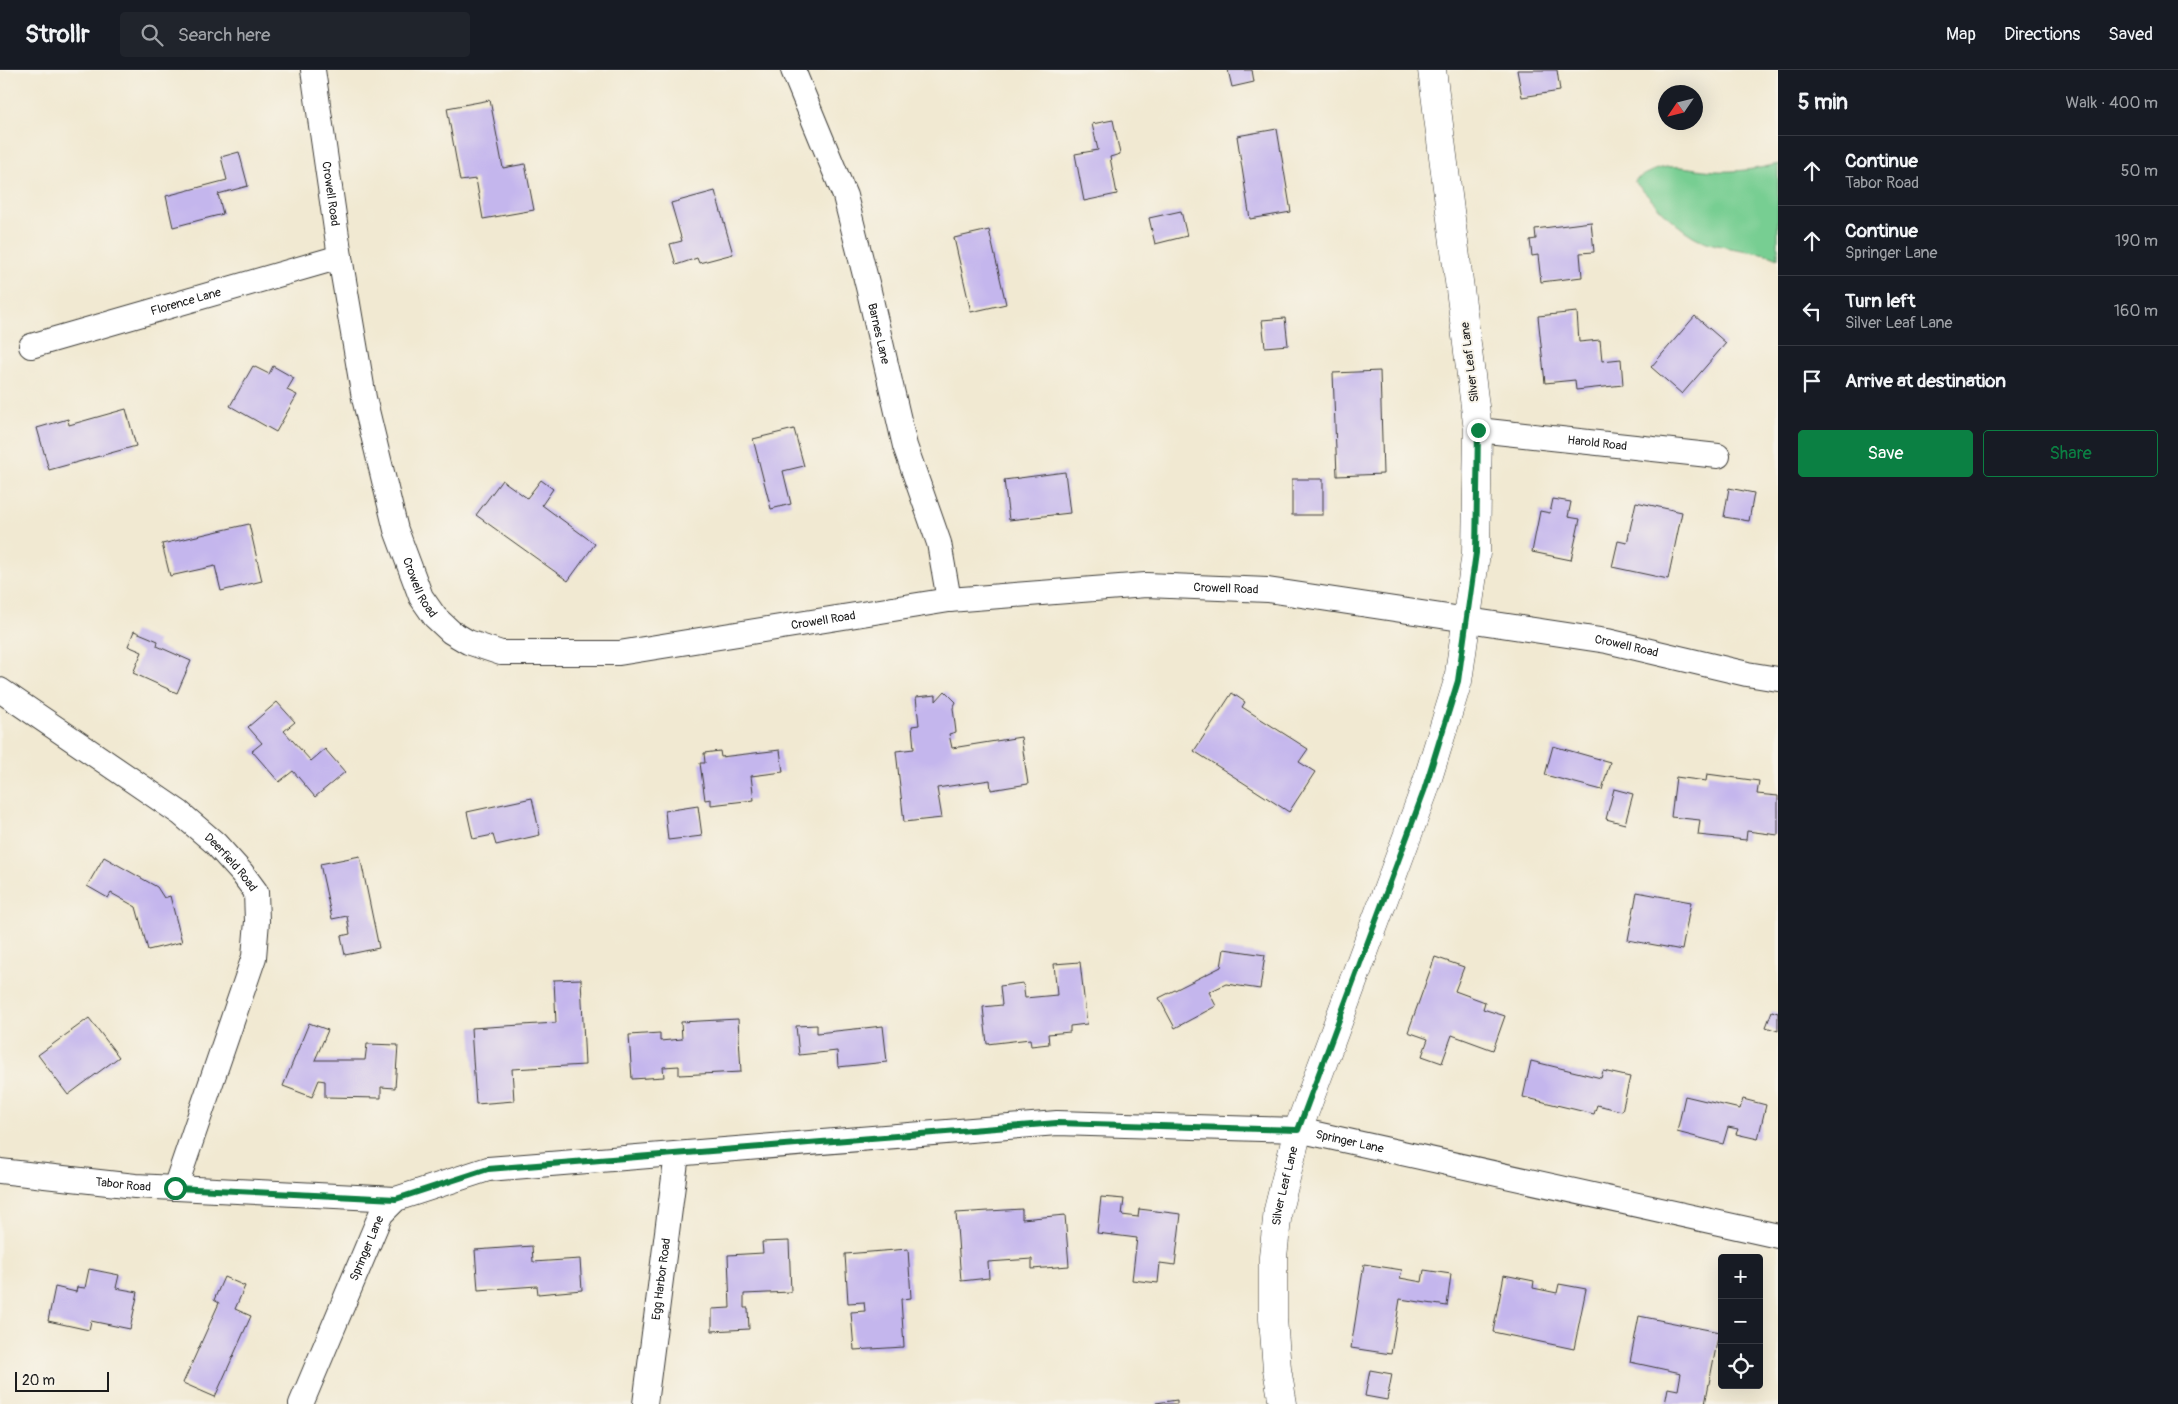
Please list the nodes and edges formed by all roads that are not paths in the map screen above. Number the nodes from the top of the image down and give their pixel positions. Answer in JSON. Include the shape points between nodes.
{"nodes":[{"id":1,"x":314,"y":70,"type":"edge"},
{"id":2,"x":793,"y":70,"type":"edge"},
{"id":3,"x":1432,"y":70,"type":"edge"},
{"id":4,"x":340,"y":257,"type":"junction"},
{"id":5,"x":31,"y":346,"type":"dead end"},
{"id":6,"x":1478,"y":430,"type":"junction"},
{"id":7,"x":1718,"y":456,"type":"dead end"},
{"id":8,"x":948,"y":600,"type":"junction"},
{"id":9,"x":1467,"y":619,"type":"junction"},
{"id":10,"x":1778,"y":679,"type":"edge"},
{"id":11,"x":0,"y":690,"type":"edge"},
{"id":12,"x":1298,"y":1130,"type":"junction"},
{"id":13,"x":677,"y":1154,"type":"junction"},
{"id":14,"x":0,"y":1171,"type":"edge"},
{"id":15,"x":175,"y":1188,"type":"junction"},
{"id":16,"x":396,"y":1199,"type":"junction"},
{"id":17,"x":1778,"y":1236,"type":"edge"},
{"id":18,"x":301,"y":1404,"type":"edge"},
{"id":19,"x":644,"y":1404,"type":"edge"},
{"id":20,"x":1283,"y":1404,"type":"edge"}],
"edges":[{"from":1,"to":4,"type":"street","name":"Crowell Road"},
{"from":2,"to":8,"type":"street","name":"Barnes Lane","via":[[845,196],[904,446],[939,543]]},
{"from":3,"to":6,"type":"street","name":"Silver Leaf Lane"},
{"from":4,"to":5,"type":"street","name":"Florence Lane"},
{"from":4,"to":8,"type":"street","name":"Crowell Road","via":[[364,398],[396,530],[421,597],[451,632],[468,642],[501,653],[619,653]]},
{"from":6,"to":7,"type":"street","name":"Harold Road"},
{"from":6,"to":9,"type":"street","name":"Silver Leaf Lane","via":[[1476,553]]},
{"from":8,"to":9,"type":"street","name":"Crowell Road","via":[[1155,585],[1268,590]]},
{"from":9,"to":10,"type":"street","name":"Crowell Road","via":[[1607,641]]},
{"from":9,"to":12,"type":"street","name":"Silver Leaf Lane","via":[[1458,681],[1424,791]]},
{"from":11,"to":15,"type":"street","name":"Deerfield Road","via":[[180,813],[215,843],[256,892],[254,957]]},
{"from":12,"to":13,"type":"street","name":"Springer Lane","via":[[1057,1123]]},
{"from":12,"to":17,"type":"street","name":"Springer Lane"},
{"from":12,"to":20,"type":"street","name":"Silver Leaf Lane","via":[[1278,1210],[1273,1257],[1273,1319]]},
{"from":13,"to":16,"type":"street","name":"Springer Lane","via":[[488,1169]]},
{"from":13,"to":19,"type":"street","name":"Egg Harbor Road"},
{"from":14,"to":15,"type":"street","name":"Tabor Road"},
{"from":15,"to":16,"type":"street","name":"Tabor Road"},
{"from":16,"to":18,"type":"street","name":"Springer Lane","via":[[381,1214]]}]}
